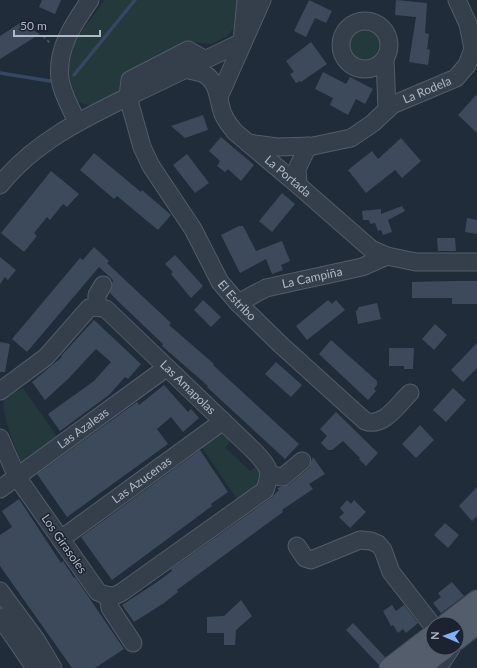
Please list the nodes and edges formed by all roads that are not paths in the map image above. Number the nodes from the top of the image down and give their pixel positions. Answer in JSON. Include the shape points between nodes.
{"nodes":[{"id":1,"x":90,"y":0,"type":"edge"},
{"id":2,"x":246,"y":0,"type":"edge"},
{"id":3,"x":262,"y":0,"type":"edge"},
{"id":4,"x":457,"y":0,"type":"edge"},
{"id":5,"x":242,"y":42,"type":"junction"},
{"id":6,"x":385,"y":59,"type":"dead end"},
{"id":7,"x":204,"y":60,"type":"junction"},
{"id":8,"x":186,"y":69,"type":"junction"},
{"id":9,"x":128,"y":97,"type":"junction"},
{"id":10,"x":219,"y":98,"type":"junction"},
{"id":11,"x":387,"y":110,"type":"junction"},
{"id":12,"x":77,"y":122,"type":"junction"},
{"id":13,"x":248,"y":143,"type":"junction"},
{"id":14,"x":308,"y":146,"type":"junction"},
{"id":15,"x":1,"y":180,"type":"edge"},
{"id":16,"x":298,"y":185,"type":"junction"},
{"id":17,"x":387,"y":256,"type":"junction"},
{"id":18,"x":477,"y":262,"type":"edge"},
{"id":19,"x":103,"y":285,"type":"dead end"},
{"id":20,"x":238,"y":303,"type":"junction"},
{"id":21,"x":97,"y":306,"type":"junction"},
{"id":22,"x":166,"y":368,"type":"junction"},
{"id":23,"x":0,"y":391,"type":"edge"},
{"id":24,"x":410,"y":393,"type":"dead end"},
{"id":25,"x":223,"y":421,"type":"junction"},
{"id":26,"x":0,"y":438,"type":"edge"},
{"id":27,"x":302,"y":461,"type":"dead end"},
{"id":28,"x":270,"y":475,"type":"junction"},
{"id":29,"x":19,"y":480,"type":"junction"},
{"id":30,"x":0,"y":489,"type":"edge"},
{"id":31,"x":0,"y":498,"type":"edge"},
{"id":32,"x":61,"y":539,"type":"junction"},
{"id":33,"x":297,"y":546,"type":"dead end"},
{"id":34,"x":0,"y":591,"type":"edge"},
{"id":35,"x":108,"y":596,"type":"junction"},
{"id":36,"x":477,"y":601,"type":"edge"},
{"id":37,"x":425,"y":616,"type":"edge"},
{"id":38,"x":0,"y":617,"type":"edge"},
{"id":39,"x":465,"y":626,"type":"edge"},
{"id":40,"x":425,"y":641,"type":"edge"},
{"id":41,"x":133,"y":643,"type":"dead end"},
{"id":42,"x":434,"y":656,"type":"edge"},
{"id":43,"x":446,"y":656,"type":"edge"},
{"id":44,"x":35,"y":668,"type":"edge"},
{"id":45,"x":53,"y":668,"type":"edge"},
{"id":46,"x":390,"y":668,"type":"edge"},
{"id":47,"x":418,"y":668,"type":"edge"},
{"id":48,"x":438,"y":668,"type":"edge"}],
"edges":[{"from":1,"to":12,"type":"street","via":[[66,38],[60,62],[60,79]]},
{"from":2,"to":5,"type":"street"},
{"from":3,"to":5,"type":"street"},
{"from":4,"to":11,"type":"street","name":"La Rodela","via":[[468,24],[473,49],[467,65],[456,78],[392,105]]},
{"from":5,"to":7,"type":"street"},
{"from":5,"to":10,"type":"street"},
{"from":6,"to":11,"type":"street","name":"La Rodela"},
{"from":7,"to":8,"type":"street"},
{"from":7,"to":9,"type":"street","via":[[188,50],[130,80]]},
{"from":8,"to":9,"type":"street"},
{"from":8,"to":10,"type":"street","name":"La Portada","via":[[205,75],[214,84]]},
{"from":9,"to":12,"type":"street"},
{"from":9,"to":20,"type":"street","name":"El Estribo","via":[[142,147],[151,166],[193,229],[220,282]]},
{"from":10,"to":13,"type":"street","name":"La Portada","via":[[227,123]]},
{"from":11,"to":14,"type":"street","name":"La Rodela","via":[[352,138]]},
{"from":12,"to":15,"type":"street","via":[[39,146]]},
{"from":13,"to":14,"type":"street","name":"La Rodela","via":[[277,147]]},
{"from":13,"to":16,"type":"street","name":"La Portada"},
{"from":14,"to":16,"type":"street","via":[[298,169]]},
{"from":16,"to":17,"type":"street","name":"La Portada","via":[[357,238],[371,249]]},
{"from":17,"to":18,"type":"street","name":"La Portada","via":[[416,262]]},
{"from":17,"to":20,"type":"street","name":"La Campiña","via":[[362,267],[266,288]]},
{"from":19,"to":21,"type":"street","via":[[97,295]]},
{"from":20,"to":24,"type":"street","name":"El Estribo","via":[[365,421],[374,423],[384,419]]},
{"from":21,"to":22,"type":"street","name":"Las Amapolas","via":[[106,309]]},
{"from":21,"to":23,"type":"street","via":[[89,308],[46,357]]},
{"from":22,"to":25,"type":"street","name":"Las Amapolas"},
{"from":22,"to":29,"type":"street","name":"Las Azaleas"},
{"from":25,"to":28,"type":"street","name":"Las Amapolas","via":[[256,453],[267,466]]},
{"from":25,"to":32,"type":"street","name":"Las Azucenas"},
{"from":26,"to":29,"type":"street","name":"Los Girasoles"},
{"from":27,"to":28,"type":"street","via":[[283,477]]},
{"from":28,"to":35,"type":"street","via":[[265,490],[122,592],[116,596]]},
{"from":29,"to":30,"type":"street","name":"Las Azaleas"},
{"from":29,"to":31,"type":"street","name":"Las Azaleas"},
{"from":29,"to":32,"type":"street","name":"Los Girasoles"},
{"from":32,"to":35,"type":"street","name":"Los Girasoles","via":[[98,592]]},
{"from":33,"to":37,"type":"street","via":[[305,558],[311,560],[360,540],[378,544],[383,550],[391,572]]},
{"from":34,"to":45,"type":"street"},
{"from":35,"to":41,"type":"street","via":[[110,608]]},
{"from":36,"to":39,"type":"main road"},
{"from":38,"to":44,"type":"street"},
{"from":40,"to":46,"type":"main road"},
{"from":42,"to":47,"type":"main road"},
{"from":43,"to":48,"type":"street"}]}
